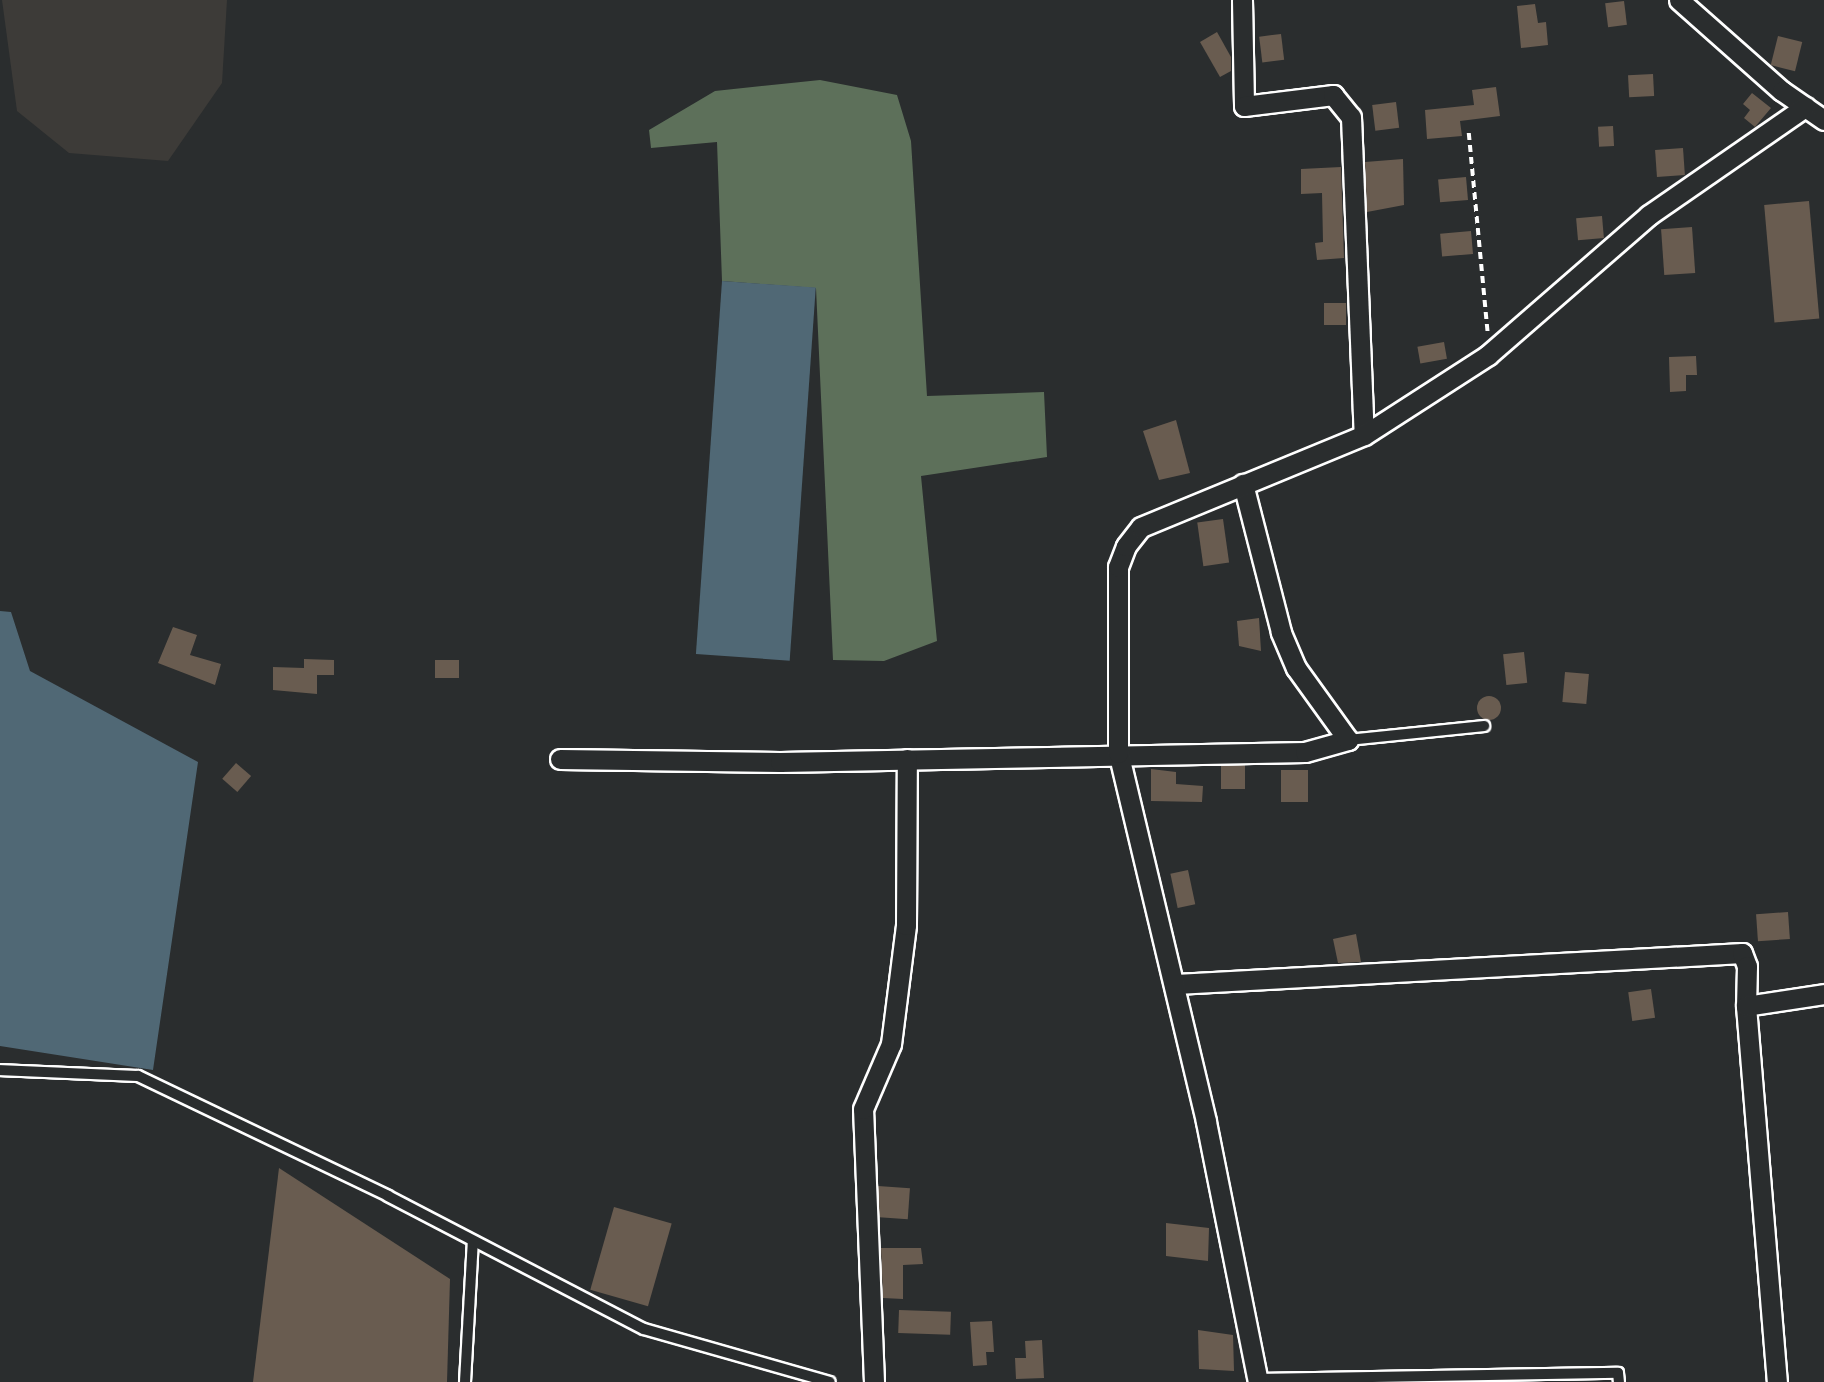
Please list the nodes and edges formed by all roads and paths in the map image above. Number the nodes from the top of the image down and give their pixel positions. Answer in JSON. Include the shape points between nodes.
{"nodes":[{"id":1,"x":1242,"y":0,"type":"edge"},
{"id":2,"x":1679,"y":0,"type":"edge"},
{"id":3,"x":1805,"y":107,"type":"junction"},
{"id":4,"x":1824,"y":120,"type":"edge"},
{"id":5,"x":1469,"y":133,"type":"dead end"},
{"id":6,"x":1497,"y":347,"type":"junction"},
{"id":7,"x":1364,"y":435,"type":"junction"},
{"id":8,"x":1243,"y":484,"type":"junction"},
{"id":9,"x":1484,"y":726,"type":"dead end"},
{"id":10,"x":1348,"y":740,"type":"junction"},
{"id":11,"x":1118,"y":753,"type":"junction"},
{"id":12,"x":561,"y":759,"type":"dead end"},
{"id":13,"x":908,"y":760,"type":"junction"},
{"id":14,"x":1176,"y":984,"type":"junction"},
{"id":15,"x":1824,"y":994,"type":"edge"},
{"id":16,"x":1746,"y":1006,"type":"junction"},
{"id":17,"x":0,"y":1070,"type":"edge"},
{"id":18,"x":473,"y":1241,"type":"junction"},
{"id":19,"x":1257,"y":1380,"type":"edge"},
{"id":20,"x":465,"y":1382,"type":"edge"},
{"id":21,"x":831,"y":1382,"type":"edge"},
{"id":22,"x":874,"y":1382,"type":"edge"},
{"id":23,"x":1619,"y":1382,"type":"edge"},
{"id":24,"x":1777,"y":1382,"type":"edge"}],
"edges":[{"from":1,"to":7,"type":"street","via":[[1244,106],[1333,95],[1351,117]]},
{"from":2,"to":3,"type":"street"},
{"from":3,"to":4,"type":"street"},
{"from":3,"to":6,"type":"street","via":[[1648,215]]},
{"from":5,"to":6,"type":"path","via":[[1484,330]]},
{"from":6,"to":7,"type":"street"},
{"from":7,"to":8,"type":"street"},
{"from":8,"to":10,"type":"street","via":[[1281,632],[1296,668]]},
{"from":8,"to":11,"type":"street","via":[[1141,527],[1126,546],[1118,567]]},
{"from":9,"to":10,"type":"lane"},
{"from":10,"to":11,"type":"street","via":[[1305,752]]},
{"from":11,"to":13,"type":"street"},
{"from":11,"to":14,"type":"street"},
{"from":12,"to":13,"type":"street"},
{"from":13,"to":22,"type":"street","via":[[906,925],[891,1044],[863,1109]]},
{"from":14,"to":16,"type":"street","via":[[1473,971],[1730,951],[1742,953],[1747,966]]},
{"from":14,"to":19,"type":"street"},
{"from":15,"to":16,"type":"street"},
{"from":16,"to":24,"type":"street"},
{"from":17,"to":18,"type":"lane","via":[[138,1076]]},
{"from":18,"to":20,"type":"lane"},
{"from":18,"to":21,"type":"lane","via":[[644,1329]]},
{"from":19,"to":23,"type":"lane","via":[[1618,1373]]}]}
